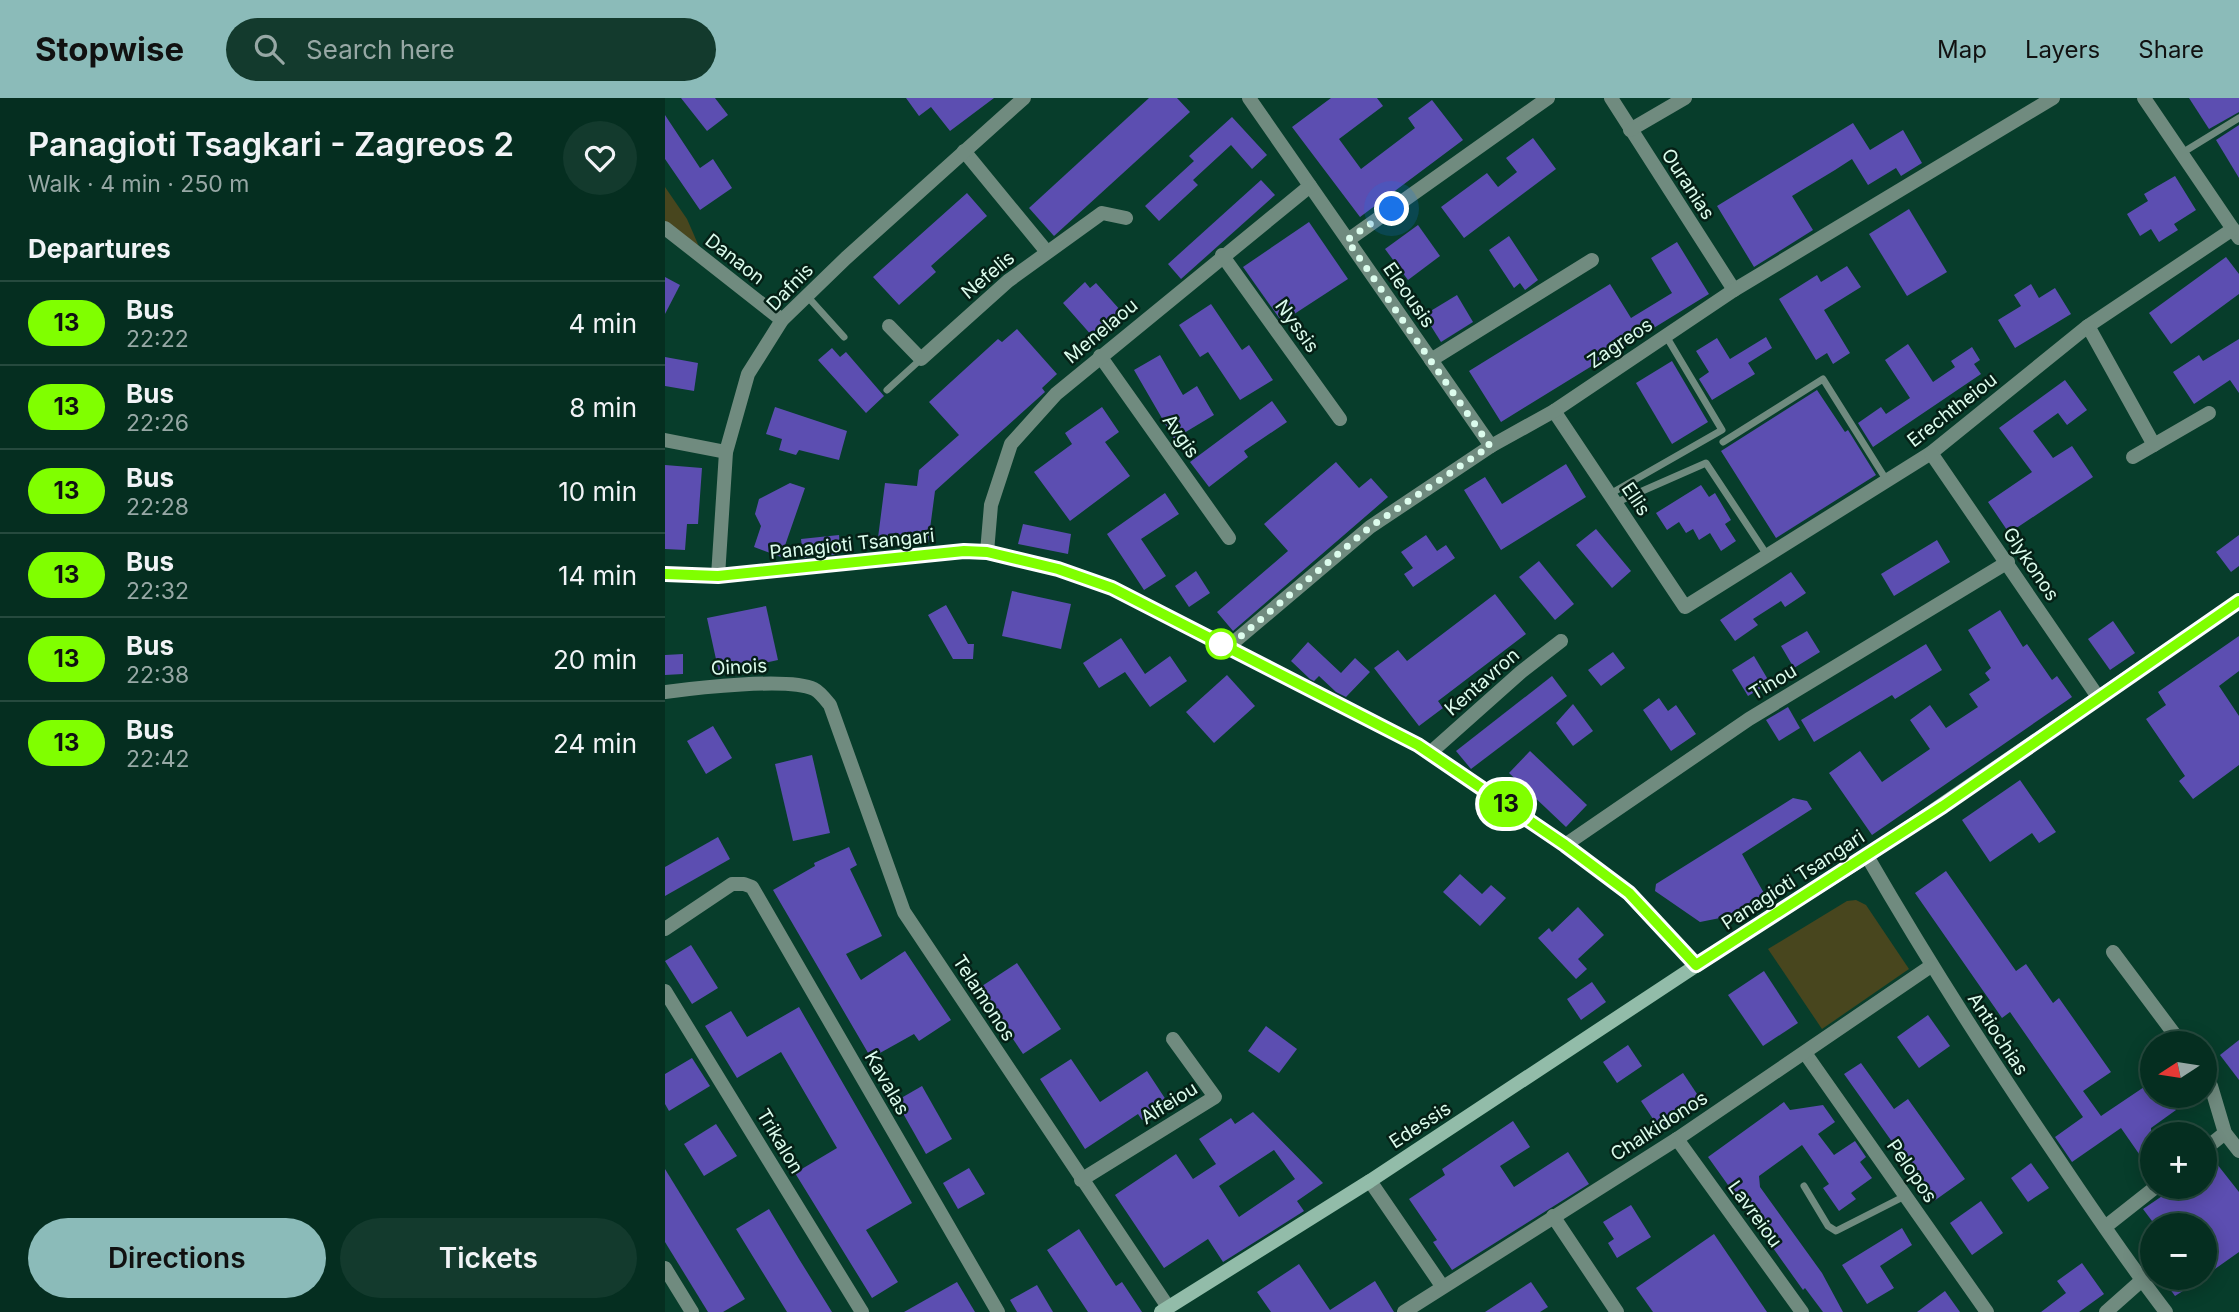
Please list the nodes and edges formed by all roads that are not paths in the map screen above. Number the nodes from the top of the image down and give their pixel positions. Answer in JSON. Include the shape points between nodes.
{"nodes":[{"id":1,"x":1024,"y":98,"type":"edge"},
{"id":2,"x":1249,"y":98,"type":"edge"},
{"id":3,"x":1548,"y":98,"type":"edge"},
{"id":4,"x":1611,"y":98,"type":"edge"},
{"id":5,"x":1685,"y":98,"type":"edge"},
{"id":6,"x":2053,"y":98,"type":"edge"},
{"id":7,"x":2144,"y":98,"type":"edge"},
{"id":8,"x":2239,"y":118,"type":"edge"},
{"id":9,"x":1630,"y":130,"type":"junction"},
{"id":10,"x":964,"y":151,"type":"junction"},
{"id":11,"x":2182,"y":153,"type":"junction"},
{"id":12,"x":1310,"y":186,"type":"junction"},
{"id":13,"x":1126,"y":218,"type":"dead end"},
{"id":14,"x":665,"y":228,"type":"edge"},
{"id":15,"x":2237,"y":230,"type":"edge"},
{"id":16,"x":1347,"y":240,"type":"junction"},
{"id":17,"x":1047,"y":252,"type":"junction"},
{"id":18,"x":1222,"y":255,"type":"junction"},
{"id":19,"x":1592,"y":260,"type":"dead end"},
{"id":20,"x":1734,"y":290,"type":"junction"},
{"id":21,"x":807,"y":296,"type":"junction"},
{"id":22,"x":782,"y":320,"type":"junction"},
{"id":23,"x":889,"y":326,"type":"dead end"},
{"id":24,"x":2088,"y":326,"type":"junction"},
{"id":25,"x":1666,"y":336,"type":"junction"},
{"id":26,"x":844,"y":337,"type":"dead end"},
{"id":27,"x":1100,"y":356,"type":"junction"},
{"id":28,"x":921,"y":359,"type":"junction"},
{"id":29,"x":1431,"y":360,"type":"junction"},
{"id":30,"x":887,"y":390,"type":"dead end"},
{"id":31,"x":1554,"y":411,"type":"junction"},
{"id":32,"x":2209,"y":412,"type":"dead end"},
{"id":33,"x":1341,"y":419,"type":"dead end"},
{"id":34,"x":665,"y":440,"type":"edge"},
{"id":35,"x":1723,"y":443,"type":"dead end"},
{"id":36,"x":2154,"y":445,"type":"junction"},
{"id":37,"x":1490,"y":446,"type":"junction"},
{"id":38,"x":726,"y":452,"type":"junction"},
{"id":39,"x":1931,"y":453,"type":"junction"},
{"id":40,"x":2133,"y":457,"type":"dead end"},
{"id":41,"x":1887,"y":481,"type":"junction"},
{"id":42,"x":1612,"y":498,"type":"junction"},
{"id":43,"x":1229,"y":538,"type":"dead end"},
{"id":44,"x":987,"y":552,"type":"junction"},
{"id":45,"x":1767,"y":556,"type":"junction"},
{"id":46,"x":2008,"y":562,"type":"junction"},
{"id":47,"x":665,"y":574,"type":"edge"},
{"id":48,"x":718,"y":576,"type":"junction"},
{"id":49,"x":2239,"y":601,"type":"edge"},
{"id":50,"x":1685,"y":607,"type":"joint"},
{"id":51,"x":1561,"y":641,"type":"dead end"},
{"id":52,"x":1228,"y":647,"type":"junction"},
{"id":53,"x":814,"y":689,"type":"joint"},
{"id":54,"x":665,"y":692,"type":"edge"},
{"id":55,"x":2098,"y":697,"type":"junction"},
{"id":56,"x":1430,"y":753,"type":"junction"},
{"id":57,"x":1565,"y":845,"type":"junction"},
{"id":58,"x":1867,"y":856,"type":"junction"},
{"id":59,"x":665,"y":929,"type":"edge"},
{"id":60,"x":2113,"y":952,"type":"dead end"},
{"id":61,"x":1696,"y":965,"type":"junction"},
{"id":62,"x":1931,"y":966,"type":"junction"},
{"id":63,"x":665,"y":991,"type":"edge"},
{"id":64,"x":2172,"y":1031,"type":"edge"},
{"id":65,"x":1173,"y":1039,"type":"dead end"},
{"id":66,"x":1805,"y":1053,"type":"junction"},
{"id":67,"x":2217,"y":1106,"type":"edge"},
{"id":68,"x":2225,"y":1133,"type":"junction"},
{"id":69,"x":1677,"y":1139,"type":"junction"},
{"id":70,"x":2217,"y":1139,"type":"edge"},
{"id":71,"x":2239,"y":1151,"type":"edge"},
{"id":72,"x":1081,"y":1180,"type":"junction"},
{"id":73,"x":1370,"y":1181,"type":"junction"},
{"id":74,"x":1804,"y":1186,"type":"dead end"},
{"id":75,"x":1905,"y":1196,"type":"junction"},
{"id":76,"x":2141,"y":1199,"type":"edge"},
{"id":77,"x":1553,"y":1216,"type":"junction"},
{"id":78,"x":2105,"y":1227,"type":"junction"},
{"id":79,"x":665,"y":1268,"type":"edge"},
{"id":80,"x":2140,"y":1277,"type":"edge"},
{"id":81,"x":2140,"y":1282,"type":"edge"},
{"id":82,"x":1442,"y":1286,"type":"junction"},
{"id":83,"x":2150,"y":1290,"type":"edge"},
{"id":84,"x":1164,"y":1310,"type":"edge"},
{"id":85,"x":692,"y":1312,"type":"edge"},
{"id":86,"x":862,"y":1312,"type":"edge"},
{"id":87,"x":997,"y":1312,"type":"edge"},
{"id":88,"x":1404,"y":1312,"type":"edge"},
{"id":89,"x":1617,"y":1312,"type":"edge"},
{"id":90,"x":1802,"y":1312,"type":"edge"},
{"id":91,"x":1987,"y":1312,"type":"edge"},
{"id":92,"x":2106,"y":1312,"type":"edge"},
{"id":93,"x":2166,"y":1312,"type":"edge"}],
"edges":[{"from":1,"to":10,"type":"street","name":"Dafnis"},
{"from":2,"to":12,"type":"street","name":"Eleousis"},
{"from":3,"to":16,"type":"street"},
{"from":4,"to":9,"type":"street","name":"Ouranias"},
{"from":5,"to":9,"type":"street"},
{"from":6,"to":20,"type":"street","name":"Zagreos"},
{"from":7,"to":11,"type":"street"},
{"from":8,"to":11,"type":"lane"},
{"from":9,"to":20,"type":"street","name":"Ouranias"},
{"from":10,"to":17,"type":"street"},
{"from":10,"to":21,"type":"street","name":"Dafnis"},
{"from":11,"to":15,"type":"street"},
{"from":12,"to":16,"type":"street","name":"Eleousis"},
{"from":12,"to":18,"type":"street","name":"Menelaou"},
{"from":13,"to":17,"type":"street","name":"Nefelis","via":[[1102,213]]},
{"from":14,"to":22,"type":"street","name":"Danaon"},
{"from":15,"to":24,"type":"street","name":"Erechtheiou"},
{"from":16,"to":29,"type":"street","name":"Eleousis"},
{"from":17,"to":28,"type":"street","name":"Nefelis"},
{"from":18,"to":27,"type":"street","name":"Menelaou"},
{"from":18,"to":33,"type":"street","name":"Nyssis"},
{"from":19,"to":29,"type":"street"},
{"from":20,"to":25,"type":"street","name":"Zagreos"},
{"from":21,"to":22,"type":"street","name":"Dafnis"},
{"from":21,"to":26,"type":"lane"},
{"from":22,"to":38,"type":"street","name":"Dafnis","via":[[748,374]]},
{"from":23,"to":28,"type":"street"},
{"from":24,"to":36,"type":"street"},
{"from":24,"to":39,"type":"street","name":"Erechtheiou"},
{"from":25,"to":31,"type":"street","name":"Zagreos"},
{"from":25,"to":42,"type":"lane","via":[[1722,430]]},
{"from":27,"to":43,"type":"street","name":"Avgis"},
{"from":27,"to":44,"type":"street","name":"Menelaou","via":[[1056,394],[1011,444],[991,505]]},
{"from":28,"to":30,"type":"lane"},
{"from":29,"to":37,"type":"street","name":"Eleousis"},
{"from":31,"to":37,"type":"street","name":"Zagreos"},
{"from":31,"to":42,"type":"street","name":"Ellis"},
{"from":32,"to":36,"type":"street"},
{"from":34,"to":38,"type":"street"},
{"from":35,"to":41,"type":"lane","via":[[1823,379]]},
{"from":36,"to":40,"type":"street"},
{"from":37,"to":52,"type":"street","name":"Zagreos","via":[[1370,527]]},
{"from":38,"to":48,"type":"street","name":"Dafnis"},
{"from":39,"to":41,"type":"street","name":"Erechtheiou"},
{"from":39,"to":46,"type":"street","name":"Glykonos"},
{"from":41,"to":45,"type":"street","name":"Erechtheiou"},
{"from":42,"to":45,"type":"lane","via":[[1706,463]]},
{"from":42,"to":50,"type":"street","name":"Ellis"},
{"from":44,"to":48,"type":"main road","name":"Panagioti Tsangari"},
{"from":44,"to":52,"type":"main road","name":"Panagioti Tsangari","via":[[1112,588]]},
{"from":45,"to":50,"type":"street","name":"Erechtheiou"},
{"from":46,"to":55,"type":"street","name":"Glykonos"},
{"from":46,"to":57,"type":"street","name":"Tinou","via":[[1749,719]]},
{"from":47,"to":48,"type":"main road","name":"Panagioti Tsangari"},
{"from":49,"to":55,"type":"main road","name":"Panagioti Tsangari"},
{"from":51,"to":56,"type":"street","name":"Kentavron"},
{"from":52,"to":56,"type":"main road","name":"Panagioti Tsangari"},
{"from":53,"to":54,"type":"street","name":"Oinois","via":[[779,684]]},
{"from":53,"to":72,"type":"street","name":"Telamonos","via":[[830,705],[904,912]]},
{"from":55,"to":58,"type":"main road","name":"Panagioti Tsangari"},
{"from":56,"to":57,"type":"main road","name":"Panagioti Tsangari"},
{"from":57,"to":61,"type":"main road","name":"Panagioti Tsangari","via":[[1629,893]]},
{"from":58,"to":61,"type":"main road","name":"Panagioti Tsangari"},
{"from":58,"to":62,"type":"street","name":"Antiochias"},
{"from":59,"to":87,"type":"street","name":"Kavalas","via":[[737,883],[752,887]]},
{"from":60,"to":64,"type":"street"},
{"from":61,"to":73,"type":"main road","name":"Edessis"},
{"from":62,"to":66,"type":"street","name":"Chalkidonos"},
{"from":62,"to":78,"type":"street","name":"Antiochias"},
{"from":63,"to":86,"type":"street","name":"Trikalon"},
{"from":65,"to":72,"type":"street","name":"Alfeiou","via":[[1215,1097]]},
{"from":66,"to":69,"type":"street","name":"Chalkidonos"},
{"from":66,"to":75,"type":"street","name":"Pelopos"},
{"from":67,"to":68,"type":"street"},
{"from":68,"to":70,"type":"street"},
{"from":68,"to":71,"type":"street"},
{"from":69,"to":77,"type":"street","name":"Chalkidonos"},
{"from":69,"to":90,"type":"street","name":"Lavreiou"},
{"from":72,"to":84,"type":"street","name":"Telamonos"},
{"from":73,"to":82,"type":"street"},
{"from":73,"to":84,"type":"main road","name":"Edessis"},
{"from":74,"to":75,"type":"lane","via":[[1828,1226],[1836,1231]]},
{"from":75,"to":91,"type":"street","name":"Pelopos"},
{"from":76,"to":78,"type":"street"},
{"from":77,"to":82,"type":"street","name":"Chalkidonos"},
{"from":77,"to":89,"type":"street"},
{"from":78,"to":80,"type":"street","name":"Antiochias"},
{"from":79,"to":85,"type":"street"},
{"from":81,"to":92,"type":"street"},
{"from":82,"to":88,"type":"street","name":"Chalkidonos"},
{"from":83,"to":93,"type":"street","name":"Antiochias"}]}
